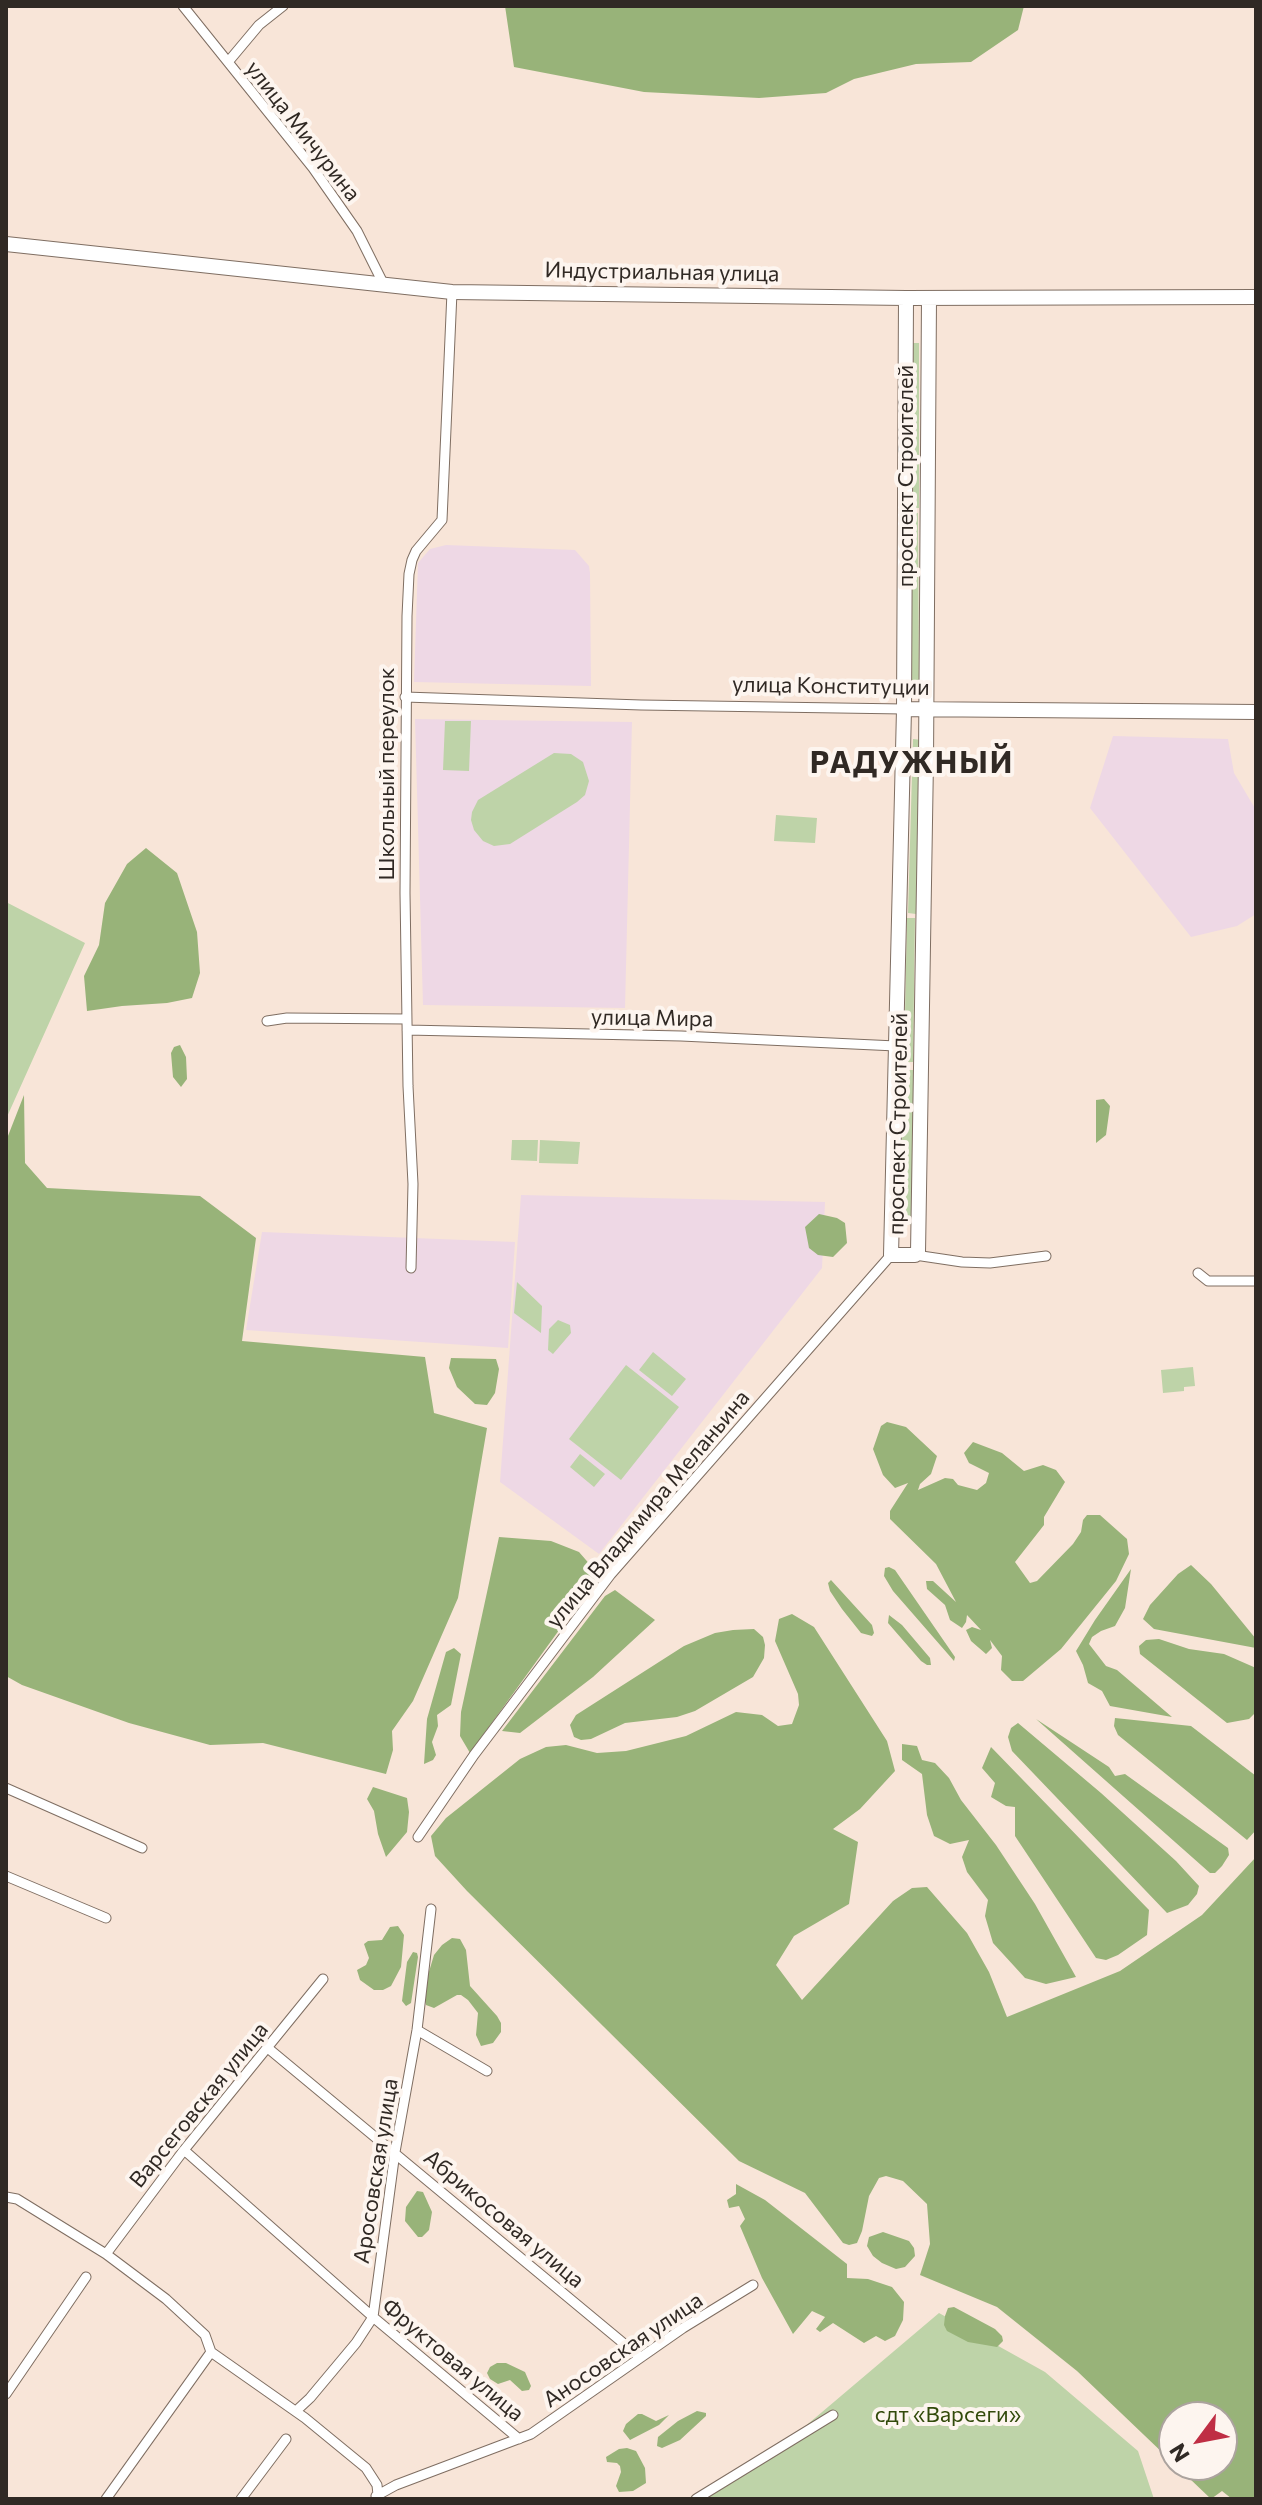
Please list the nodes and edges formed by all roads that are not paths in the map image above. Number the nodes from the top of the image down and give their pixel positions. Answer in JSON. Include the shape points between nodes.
{"nodes":[{"id":1,"x":183,"y":6,"type":"edge"},
{"id":2,"x":283,"y":6,"type":"edge"},
{"id":3,"x":228,"y":62,"type":"junction"},
{"id":4,"x":6,"y":244,"type":"edge"},
{"id":5,"x":384,"y":285,"type":"junction"},
{"id":6,"x":452,"y":292,"type":"junction"},
{"id":7,"x":1256,"y":297,"type":"edge"},
{"id":8,"x":906,"y":298,"type":"junction"},
{"id":9,"x":929,"y":298,"type":"junction"},
{"id":10,"x":405,"y":697,"type":"junction"},
{"id":11,"x":904,"y":709,"type":"junction"},
{"id":12,"x":927,"y":709,"type":"junction"},
{"id":13,"x":1256,"y":712,"type":"edge"},
{"id":14,"x":267,"y":1021,"type":"dead end"},
{"id":15,"x":407,"y":1025,"type":"junction"},
{"id":16,"x":896,"y":1046,"type":"junction"},
{"id":17,"x":891,"y":1255,"type":"junction"},
{"id":18,"x":915,"y":1255,"type":"junction"},
{"id":19,"x":1046,"y":1256,"type":"dead end"},
{"id":20,"x":411,"y":1268,"type":"dead end"},
{"id":21,"x":1198,"y":1273,"type":"dead end"},
{"id":22,"x":1256,"y":1281,"type":"edge"},
{"id":23,"x":6,"y":1788,"type":"edge"},
{"id":24,"x":418,"y":1837,"type":"dead end"},
{"id":25,"x":142,"y":1848,"type":"dead end"},
{"id":26,"x":6,"y":1876,"type":"edge"},
{"id":27,"x":431,"y":1909,"type":"dead end"},
{"id":28,"x":106,"y":1918,"type":"dead end"},
{"id":29,"x":323,"y":1979,"type":"dead end"},
{"id":30,"x":417,"y":2030,"type":"junction"},
{"id":31,"x":269,"y":2049,"type":"junction"},
{"id":32,"x":487,"y":2071,"type":"dead end"},
{"id":33,"x":184,"y":2150,"type":"junction"},
{"id":34,"x":395,"y":2152,"type":"junction"},
{"id":35,"x":6,"y":2197,"type":"edge"},
{"id":36,"x":106,"y":2254,"type":"junction"},
{"id":37,"x":86,"y":2277,"type":"dead end"},
{"id":38,"x":753,"y":2285,"type":"dead end"},
{"id":39,"x":373,"y":2317,"type":"junction"},
{"id":40,"x":211,"y":2352,"type":"junction"},
{"id":41,"x":640,"y":2357,"type":"junction"},
{"id":42,"x":6,"y":2394,"type":"edge"},
{"id":43,"x":296,"y":2411,"type":"junction"},
{"id":44,"x":833,"y":2415,"type":"dead end"},
{"id":45,"x":286,"y":2439,"type":"dead end"},
{"id":46,"x":519,"y":2439,"type":"junction"},
{"id":47,"x":376,"y":2497,"type":"edge"},
{"id":48,"x":106,"y":2499,"type":"edge"},
{"id":49,"x":241,"y":2499,"type":"edge"},
{"id":50,"x":696,"y":2499,"type":"edge"}],
"edges":[{"from":1,"to":3,"type":"street","name":"улица Мичурина"},
{"from":2,"to":3,"type":"street"},
{"from":3,"to":5,"type":"street","name":"улица Мичурина","via":[[313,168],[357,231]]},
{"from":4,"to":5,"type":"street","name":"Индустриальная улица"},
{"from":5,"to":6,"type":"street","name":"Индустриальная улица"},
{"from":6,"to":8,"type":"street","name":"Индустриальная улица"},
{"from":6,"to":10,"type":"street","name":"Школьный переулок","via":[[442,520],[416,551],[409,574]]},
{"from":7,"to":9,"type":"street","name":"Индустриальная улица"},
{"from":8,"to":9,"type":"street","name":"Индустриальная улица"},
{"from":8,"to":11,"type":"street","name":"проспект Строителей"},
{"from":9,"to":12,"type":"street","name":"проспект Строителей"},
{"from":10,"to":11,"type":"street","name":"улица Конституции"},
{"from":10,"to":15,"type":"street","name":"Школьный переулок"},
{"from":11,"to":12,"type":"street","name":"улица Конституции"},
{"from":11,"to":16,"type":"street","name":"проспект Строителей"},
{"from":12,"to":13,"type":"street","name":"улица Конституции"},
{"from":12,"to":18,"type":"street","name":"проспект Строителей"},
{"from":14,"to":15,"type":"street","name":"улица Мира"},
{"from":15,"to":16,"type":"street","name":"улица Мира"},
{"from":15,"to":20,"type":"street","name":"Школьный переулок"},
{"from":16,"to":17,"type":"street","name":"проспект Строителей"},
{"from":17,"to":18,"type":"street","name":"проспект Строителей"},
{"from":17,"to":24,"type":"street","name":"улица Владимира Меланьина","via":[[611,1574]]},
{"from":18,"to":19,"type":"street","via":[[990,1263]]},
{"from":21,"to":22,"type":"street","via":[[1208,1281]]},
{"from":23,"to":25,"type":"street"},
{"from":26,"to":28,"type":"street"},
{"from":27,"to":30,"type":"street","name":"Аросовская улица"},
{"from":29,"to":31,"type":"street","name":"Варсеговская улица"},
{"from":30,"to":32,"type":"street"},
{"from":30,"to":34,"type":"street","name":"Аросовская улица"},
{"from":31,"to":33,"type":"street","name":"Варсеговская улица"},
{"from":31,"to":34,"type":"street","name":"Абрикосовая улица"},
{"from":33,"to":36,"type":"street","name":"Варсеговская улица"},
{"from":33,"to":39,"type":"street","name":"Фруктовая улица"},
{"from":34,"to":39,"type":"street","name":"Аросовская улица"},
{"from":34,"to":41,"type":"street","name":"Абрикосовая улица"},
{"from":35,"to":36,"type":"street"},
{"from":36,"to":40,"type":"street","via":[[205,2335]]},
{"from":37,"to":42,"type":"street"},
{"from":38,"to":41,"type":"street","name":"Аносовская улица"},
{"from":39,"to":43,"type":"street","name":"Аросовская улица"},
{"from":39,"to":46,"type":"street","name":"Фруктовая улица"},
{"from":40,"to":43,"type":"street"},
{"from":40,"to":48,"type":"street"},
{"from":41,"to":46,"type":"street","name":"Аносовская улица"},
{"from":43,"to":47,"type":"street","via":[[366,2468],[377,2485]]},
{"from":44,"to":50,"type":"street"},
{"from":45,"to":49,"type":"street"},
{"from":46,"to":47,"type":"street","name":"Аносовская улица"}]}
